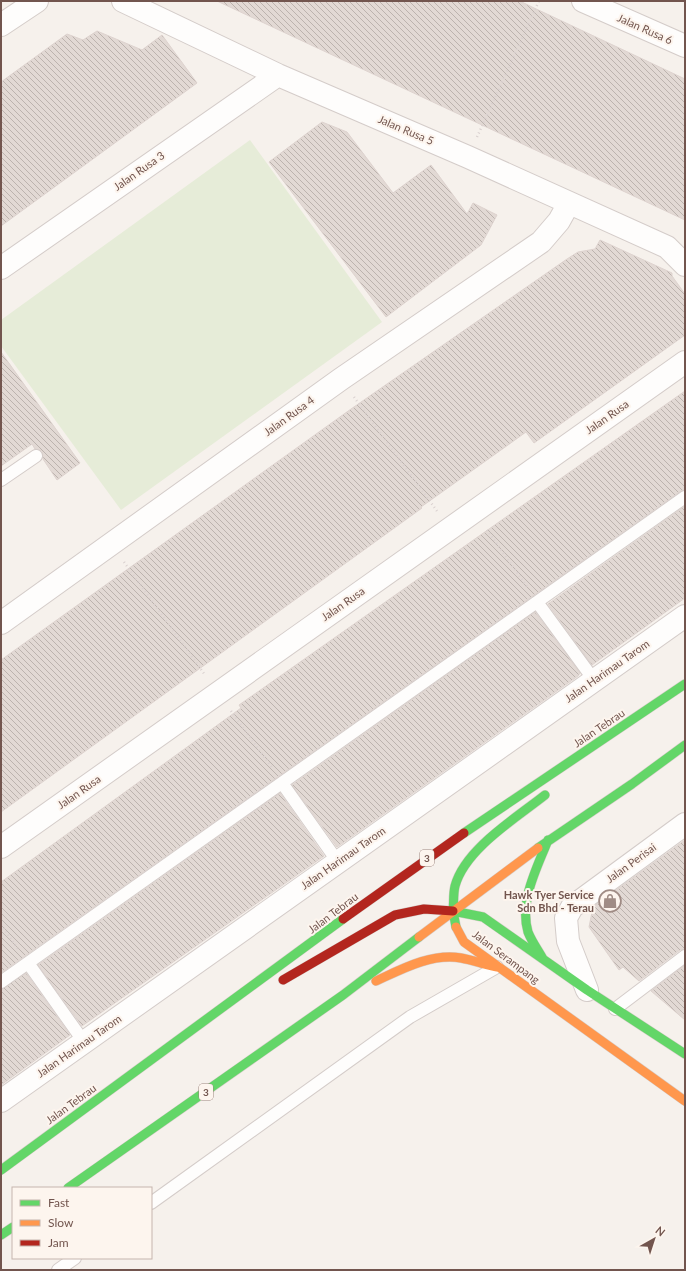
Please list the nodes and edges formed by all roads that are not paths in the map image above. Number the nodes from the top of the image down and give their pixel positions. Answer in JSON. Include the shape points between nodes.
{"nodes":[{"id":1,"x":123,"y":1,"type":"edge"},
{"id":2,"x":583,"y":1,"type":"edge"},
{"id":3,"x":36,"y":2,"type":"edge"},
{"id":4,"x":1,"y":25,"type":"edge"},
{"id":5,"x":685,"y":46,"type":"edge"},
{"id":6,"x":278,"y":74,"type":"junction"},
{"id":7,"x":569,"y":203,"type":"junction"},
{"id":8,"x":685,"y":265,"type":"edge"},
{"id":9,"x":1,"y":268,"type":"edge"},
{"id":10,"x":685,"y":362,"type":"edge"},
{"id":11,"x":36,"y":456,"type":"dead end"},
{"id":12,"x":1,"y":480,"type":"edge"},
{"id":13,"x":685,"y":497,"type":"edge"},
{"id":14,"x":538,"y":602,"type":"junction"},
{"id":15,"x":685,"y":616,"type":"edge"},
{"id":16,"x":1,"y":623,"type":"edge"},
{"id":17,"x":594,"y":680,"type":"junction"},
{"id":18,"x":685,"y":684,"type":"edge"},
{"id":19,"x":669,"y":696,"type":"junction"},
{"id":20,"x":685,"y":745,"type":"edge"},
{"id":21,"x":583,"y":764,"type":"dead end"},
{"id":22,"x":282,"y":783,"type":"junction"},
{"id":23,"x":552,"y":789,"type":"dead end"},
{"id":24,"x":685,"y":824,"type":"edge"},
{"id":25,"x":548,"y":840,"type":"junction"},
{"id":26,"x":1,"y":847,"type":"edge"},
{"id":27,"x":338,"y":862,"type":"junction"},
{"id":28,"x":453,"y":911,"type":"junction"},
{"id":29,"x":685,"y":956,"type":"edge"},
{"id":30,"x":543,"y":959,"type":"junction"},
{"id":31,"x":28,"y":963,"type":"junction"},
{"id":32,"x":497,"y":968,"type":"junction"},
{"id":33,"x":1,"y":982,"type":"edge"},
{"id":34,"x":274,"y":985,"type":"dead end"},
{"id":35,"x":587,"y":990,"type":"junction"},
{"id":36,"x":344,"y":995,"type":"junction"},
{"id":37,"x":254,"y":996,"type":"dead end"},
{"id":38,"x":615,"y":1009,"type":"junction"},
{"id":39,"x":193,"y":1031,"type":"junction"},
{"id":40,"x":84,"y":1042,"type":"junction"},
{"id":41,"x":685,"y":1054,"type":"edge"},
{"id":42,"x":1,"y":1101,"type":"edge"},
{"id":43,"x":685,"y":1101,"type":"edge"},
{"id":44,"x":1,"y":1170,"type":"edge"},
{"id":45,"x":69,"y":1187,"type":"edge"},
{"id":46,"x":152,"y":1202,"type":"edge"},
{"id":47,"x":12,"y":1228,"type":"edge"},
{"id":48,"x":1,"y":1235,"type":"edge"},
{"id":49,"x":74,"y":1259,"type":"edge"},
{"id":50,"x":58,"y":1270,"type":"edge"}],
"edges":[{"from":1,"to":6,"type":"street","name":"Jalan Rusa 5"},
{"from":2,"to":5,"type":"street","name":"Jalan Rusa 6"},
{"from":3,"to":4,"type":"street"},
{"from":6,"to":7,"type":"street","name":"Jalan Rusa 5"},
{"from":6,"to":9,"type":"street","name":"Jalan Rusa 3"},
{"from":7,"to":8,"type":"street","name":"Jalan Rusa 5","via":[[667,247]]},
{"from":7,"to":16,"type":"street","name":"Jalan Rusa 4","via":[[559,221],[541,242],[341,378]]},
{"from":10,"to":26,"type":"street","name":"Jalan Rusa"},
{"from":11,"to":12,"type":"lane"},
{"from":13,"to":14,"type":"lane"},
{"from":14,"to":17,"type":"lane"},
{"from":14,"to":22,"type":"lane"},
{"from":15,"to":17,"type":"street","name":"Jalan Harimau Tarom"},
{"from":17,"to":27,"type":"street","name":"Jalan Harimau Tarom"},
{"from":18,"to":19,"type":"main road","name":"Jalan Tebrau","number":"3"},
{"from":19,"to":21,"type":"main road"},
{"from":19,"to":39,"type":"main road","name":"Jalan Tebrau","number":"3","via":[[422,862]]},
{"from":20,"to":25,"type":"main road","number":"3"},
{"from":22,"to":27,"type":"lane"},
{"from":22,"to":31,"type":"lane"},
{"from":23,"to":28,"type":"main road","via":[[497,833],[462,869],[455,886]]},
{"from":24,"to":35,"type":"street","name":"Jalan Perisai","via":[[572,906],[566,918],[568,941]]},
{"from":25,"to":28,"type":"main road","number":"3"},
{"from":25,"to":30,"type":"main road","via":[[526,904],[527,926],[532,942]]},
{"from":27,"to":40,"type":"street","name":"Jalan Harimau Tarom"},
{"from":28,"to":30,"type":"main road","name":"Jalan Serampang","via":[[483,917]]},
{"from":28,"to":32,"type":"main road","name":"Jalan Serampang","via":[[456,928],[464,942]]},
{"from":28,"to":34,"type":"main road","via":[[413,909],[395,915]]},
{"from":28,"to":36,"type":"main road","number":"3"},
{"from":29,"to":38,"type":"lane"},
{"from":30,"to":35,"type":"main road","name":"Jalan Serampang"},
{"from":31,"to":33,"type":"lane"},
{"from":31,"to":40,"type":"lane"},
{"from":32,"to":36,"type":"main road","via":[[460,958],[432,958]]},
{"from":32,"to":43,"type":"main road","name":"Jalan Serampang"},
{"from":32,"to":46,"type":"lane","via":[[410,1017]]},
{"from":35,"to":38,"type":"main road","name":"Jalan Serampang"},
{"from":36,"to":45,"type":"main road","number":"3"},
{"from":37,"to":39,"type":"main road"},
{"from":38,"to":41,"type":"main road","name":"Jalan Serampang"},
{"from":39,"to":44,"type":"main road","name":"Jalan Tebrau","number":"3"},
{"from":40,"to":42,"type":"street","name":"Jalan Harimau Tarom"},
{"from":47,"to":48,"type":"main road"},
{"from":49,"to":50,"type":"lane"}]}
